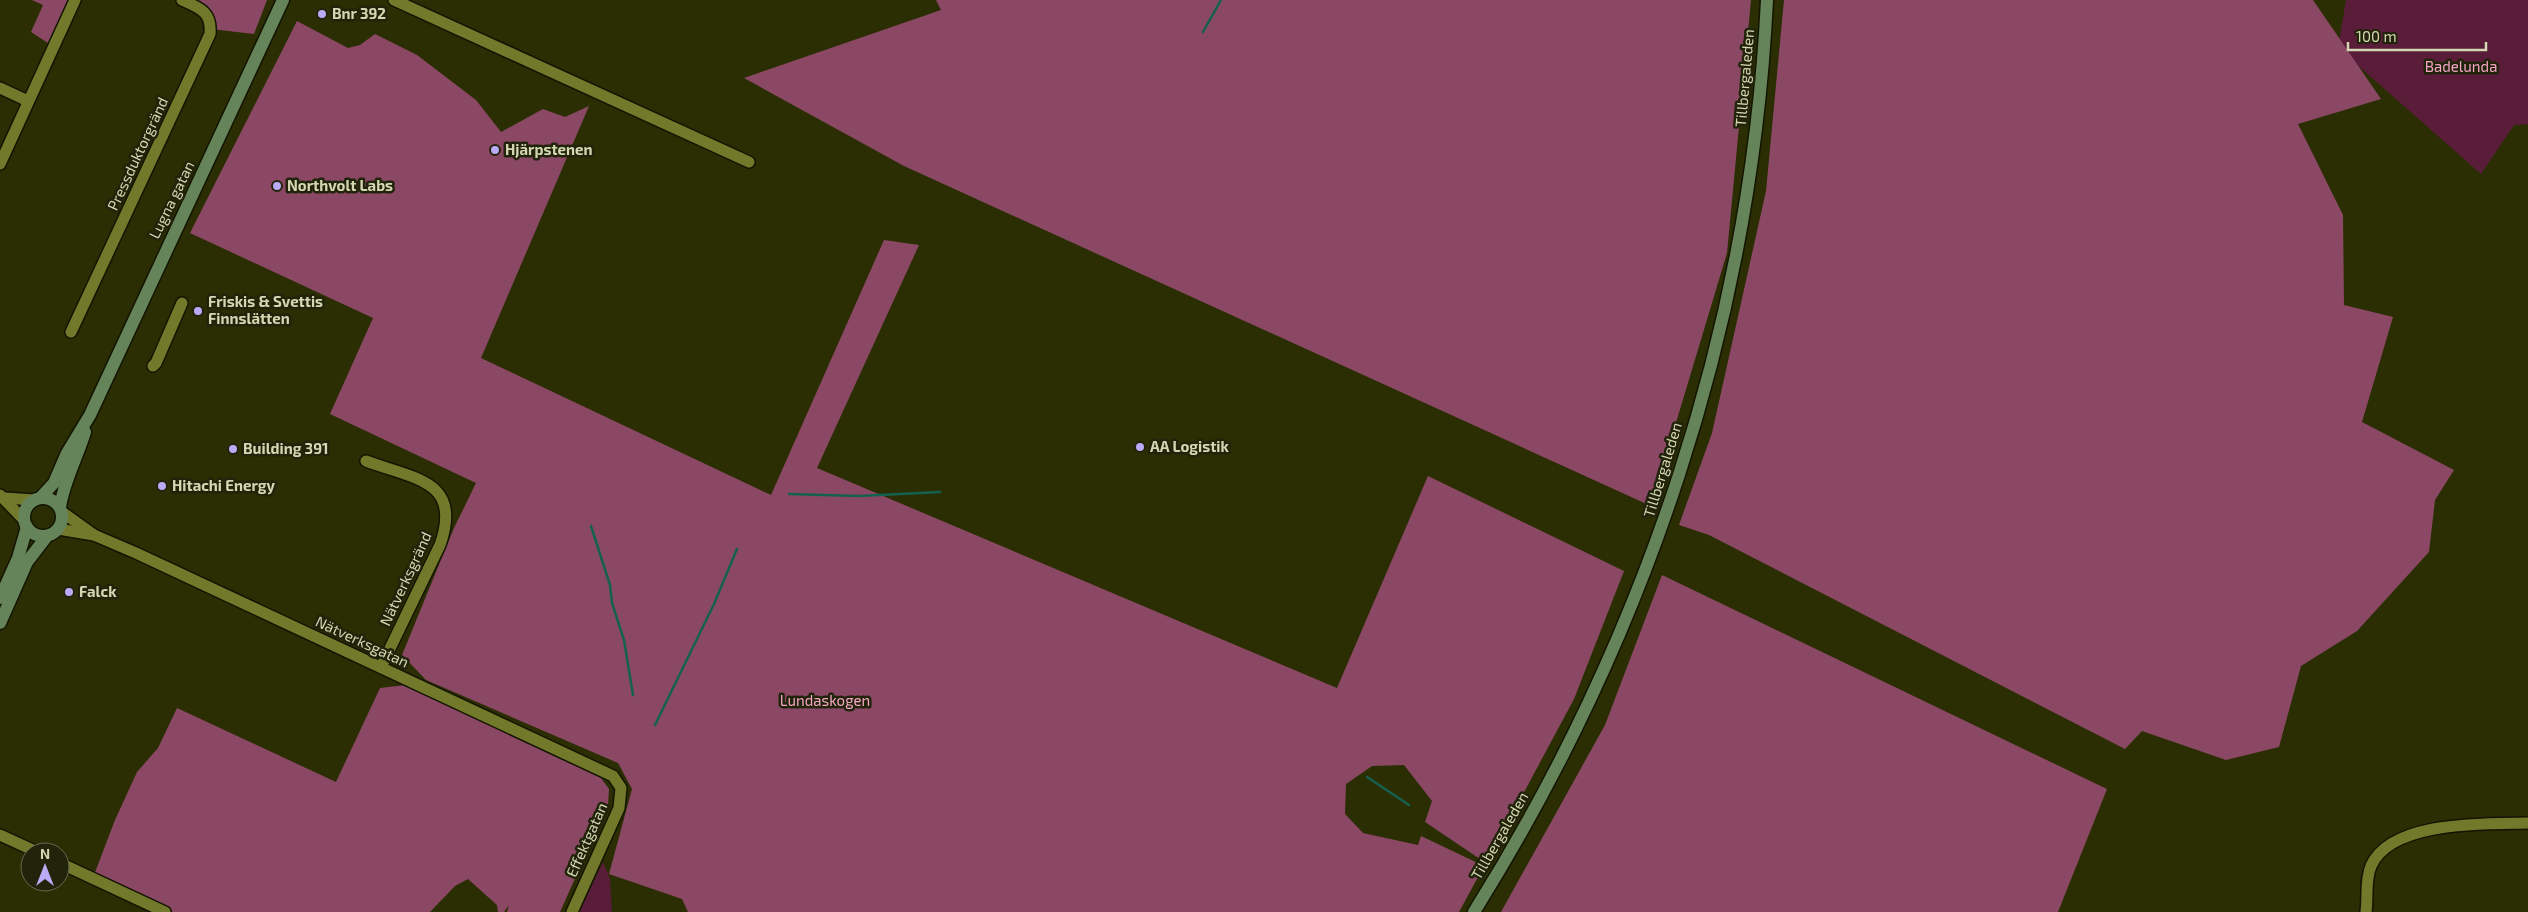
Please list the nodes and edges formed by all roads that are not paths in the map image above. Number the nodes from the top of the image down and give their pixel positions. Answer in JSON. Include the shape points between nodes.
{"nodes":[{"id":1,"x":75,"y":0,"type":"edge"},
{"id":2,"x":182,"y":0,"type":"edge"},
{"id":3,"x":283,"y":0,"type":"edge"},
{"id":4,"x":394,"y":0,"type":"edge"},
{"id":5,"x":1767,"y":0,"type":"edge"},
{"id":6,"x":0,"y":88,"type":"edge"},
{"id":7,"x":28,"y":101,"type":"junction"},
{"id":8,"x":749,"y":162,"type":"dead end"},
{"id":9,"x":0,"y":164,"type":"edge"},
{"id":10,"x":182,"y":303,"type":"dead end"},
{"id":11,"x":71,"y":332,"type":"dead end"},
{"id":12,"x":153,"y":366,"type":"dead end"},
{"id":13,"x":90,"y":415,"type":"junction"},
{"id":14,"x":366,"y":461,"type":"dead end"},
{"id":15,"x":2,"y":496,"type":"edge"},
{"id":16,"x":37,"y":499,"type":"junction"},
{"id":17,"x":61,"y":510,"type":"junction"},
{"id":18,"x":26,"y":524,"type":"junction"},
{"id":19,"x":58,"y":529,"type":"junction"},
{"id":20,"x":94,"y":535,"type":"junction"},
{"id":21,"x":47,"y":536,"type":"junction"},
{"id":22,"x":0,"y":598,"type":"edge"},
{"id":23,"x":0,"y":623,"type":"edge"},
{"id":24,"x":381,"y":667,"type":"junction"},
{"id":25,"x":616,"y":780,"type":"joint"},
{"id":26,"x":2528,"y":823,"type":"edge"},
{"id":27,"x":0,"y":834,"type":"edge"},
{"id":28,"x":20,"y":844,"type":"edge"},
{"id":29,"x":70,"y":869,"type":"edge"},
{"id":30,"x":165,"y":912,"type":"edge"},
{"id":31,"x":572,"y":912,"type":"edge"},
{"id":32,"x":1474,"y":912,"type":"edge"},
{"id":33,"x":2366,"y":912,"type":"edge"}],
"edges":[{"from":1,"to":7,"type":"street"},
{"from":2,"to":11,"type":"street","name":"Pressduktorgränd","via":[[207,15],[211,22],[210,34]]},
{"from":3,"to":13,"type":"main road","name":"Lugna gatan"},
{"from":4,"to":8,"type":"street"},
{"from":5,"to":32,"type":"main road","name":"Tillbergaleden","via":[[1756,137],[1732,272],[1700,406],[1664,525],[1603,673],[1558,768]]},
{"from":6,"to":7,"type":"street"},
{"from":7,"to":9,"type":"street"},
{"from":10,"to":12,"type":"street"},
{"from":13,"to":16,"type":"main road","name":"Lugna gatan","via":[[67,453],[54,483]]},
{"from":13,"to":17,"type":"main road","name":"Lugna gatan","via":[[77,458],[63,487]]},
{"from":14,"to":24,"type":"street","name":"Nätverksgränd","via":[[430,484],[444,501],[448,512],[440,545]]},
{"from":15,"to":16,"type":"street"},
{"from":15,"to":18,"type":"street"},
{"from":16,"to":17,"type":"main road","via":[[53,500]]},
{"from":16,"to":18,"type":"main road","via":[[26,508]]},
{"from":17,"to":19,"type":"main road","via":[[62,523]]},
{"from":17,"to":20,"type":"street","name":"Nätverksgatan"},
{"from":18,"to":21,"type":"main road","via":[[35,535]]},
{"from":18,"to":22,"type":"main road","via":[[18,558]]},
{"from":19,"to":20,"type":"street","name":"Nätverksgatan"},
{"from":19,"to":21,"type":"main road"},
{"from":20,"to":24,"type":"street","name":"Nätverksgatan"},
{"from":21,"to":23,"type":"main road","via":[[28,562]]},
{"from":24,"to":25,"type":"street","name":"Nätverksgatan","via":[[604,771]]},
{"from":25,"to":31,"type":"street","name":"Effektgatan","via":[[621,788],[619,808]]},
{"from":26,"to":33,"type":"street","via":[[2448,826],[2399,840],[2385,849],[2371,866]]},
{"from":27,"to":28,"type":"street"},
{"from":29,"to":30,"type":"street"}]}
